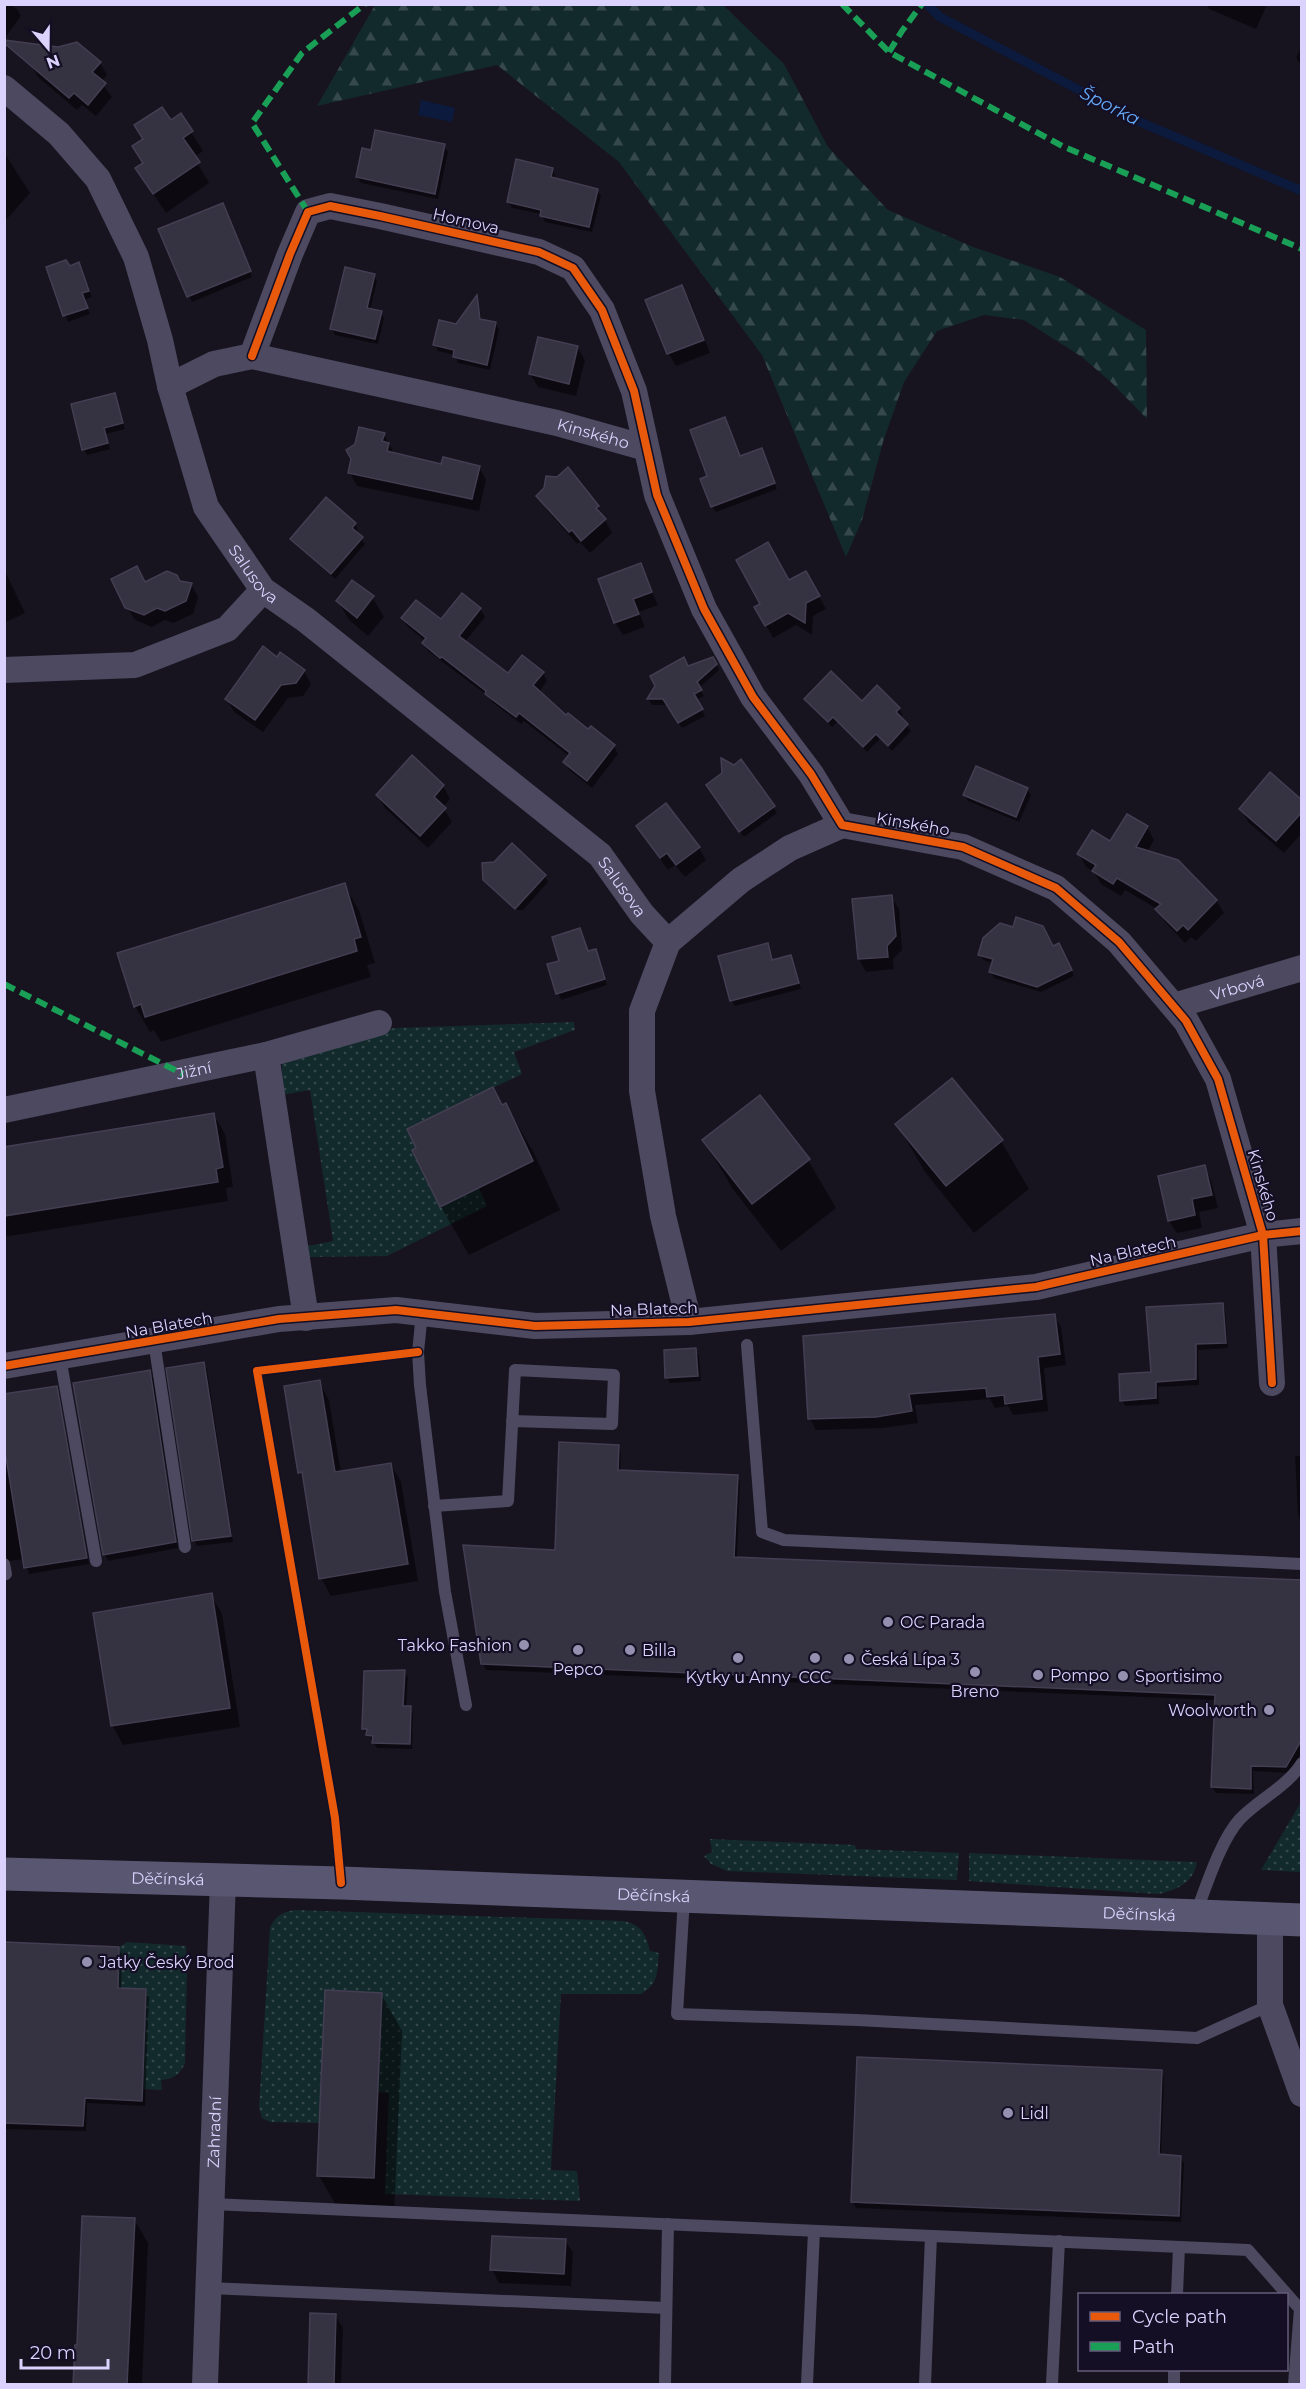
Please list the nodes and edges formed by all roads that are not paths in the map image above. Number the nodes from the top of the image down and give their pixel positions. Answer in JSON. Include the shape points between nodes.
{"nodes":[{"id":1,"x":4,"y":88,"type":"edge"},
{"id":2,"x":252,"y":356,"type":"junction"},
{"id":3,"x":170,"y":386,"type":"junction"},
{"id":4,"x":646,"y":448,"type":"junction"},
{"id":5,"x":263,"y":590,"type":"junction"},
{"id":6,"x":4,"y":670,"type":"edge"},
{"id":7,"x":842,"y":825,"type":"junction"},
{"id":8,"x":668,"y":942,"type":"junction"},
{"id":9,"x":1302,"y":968,"type":"edge"},
{"id":10,"x":1174,"y":1006,"type":"junction"},
{"id":11,"x":379,"y":1023,"type":"dead end"},
{"id":12,"x":266,"y":1055,"type":"junction"},
{"id":13,"x":4,"y":1110,"type":"edge"},
{"id":14,"x":1302,"y":1231,"type":"edge"},
{"id":15,"x":1263,"y":1235,"type":"junction"},
{"id":16,"x":422,"y":1313,"type":"junction"},
{"id":17,"x":306,"y":1318,"type":"junction"},
{"id":18,"x":689,"y":1322,"type":"junction"},
{"id":19,"x":154,"y":1341,"type":"junction"},
{"id":20,"x":747,"y":1346,"type":"dead end"},
{"id":21,"x":60,"y":1357,"type":"junction"},
{"id":22,"x":4,"y":1366,"type":"edge"},
{"id":23,"x":1272,"y":1383,"type":"dead end"},
{"id":24,"x":512,"y":1421,"type":"junction"},
{"id":25,"x":434,"y":1506,"type":"junction"},
{"id":26,"x":185,"y":1547,"type":"dead end"},
{"id":27,"x":96,"y":1561,"type":"dead end"},
{"id":28,"x":1302,"y":1564,"type":"edge"},
{"id":29,"x":466,"y":1705,"type":"dead end"},
{"id":30,"x":1302,"y":1763,"type":"edge"},
{"id":31,"x":4,"y":1874,"type":"edge"},
{"id":32,"x":222,"y":1880,"type":"junction"},
{"id":33,"x":684,"y":1897,"type":"junction"},
{"id":34,"x":1195,"y":1916,"type":"junction"},
{"id":35,"x":1286,"y":1919,"type":"edge"},
{"id":36,"x":1270,"y":2006,"type":"junction"},
{"id":37,"x":1302,"y":2094,"type":"edge"},
{"id":38,"x":212,"y":2204,"type":"junction"},
{"id":39,"x":668,"y":2224,"type":"junction"},
{"id":40,"x":814,"y":2231,"type":"junction"},
{"id":41,"x":932,"y":2236,"type":"junction"},
{"id":42,"x":1059,"y":2241,"type":"junction"},
{"id":43,"x":1179,"y":2247,"type":"junction"},
{"id":44,"x":209,"y":2288,"type":"junction"},
{"id":45,"x":1177,"y":2293,"type":"edge"},
{"id":46,"x":1286,"y":2293,"type":"edge"},
{"id":47,"x":1288,"y":2295,"type":"edge"},
{"id":48,"x":666,"y":2308,"type":"junction"},
{"id":49,"x":206,"y":2385,"type":"edge"},
{"id":50,"x":665,"y":2385,"type":"edge"},
{"id":51,"x":807,"y":2385,"type":"edge"},
{"id":52,"x":925,"y":2385,"type":"edge"},
{"id":53,"x":1052,"y":2385,"type":"edge"},
{"id":54,"x":1294,"y":2385,"type":"edge"}],
"edges":[{"from":1,"to":3,"type":"street","name":"Salusova","via":[[59,134],[98,179],[136,257]]},
{"from":2,"to":3,"type":"street","name":"Kinského","via":[[214,364]]},
{"from":2,"to":4,"type":"street","name":"Kinského","via":[[557,423]]},
{"from":2,"to":4,"type":"street","name":"Hornova","via":[[308,212],[330,206],[539,252],[573,268],[602,310],[634,391]]},
{"from":3,"to":5,"type":"street","name":"Salusova","via":[[206,507]]},
{"from":4,"to":7,"type":"street","name":"Kinského","via":[[657,495],[704,609],[753,697],[811,774]]},
{"from":5,"to":6,"type":"street","via":[[227,629],[135,665]]},
{"from":5,"to":8,"type":"street","name":"Salusova","via":[[600,855],[642,914]]},
{"from":7,"to":8,"type":"street","via":[[790,848],[741,880]]},
{"from":7,"to":10,"type":"street","name":"Kinského","via":[[963,847],[1056,888],[1119,942]]},
{"from":8,"to":18,"type":"street","via":[[642,1011],[642,1091],[663,1216]]},
{"from":9,"to":10,"type":"street","name":"Vrbová"},
{"from":10,"to":15,"type":"street","name":"Kinského","via":[[1218,1079]]},
{"from":11,"to":12,"type":"street","name":"Jižní"},
{"from":12,"to":13,"type":"street","name":"Jižní"},
{"from":12,"to":17,"type":"street"},
{"from":14,"to":15,"type":"street","name":"Na Blatech"},
{"from":15,"to":18,"type":"street","name":"Na Blatech","via":[[1036,1287]]},
{"from":15,"to":23,"type":"street","name":"Kinského"},
{"from":16,"to":17,"type":"street","name":"Na Blatech","via":[[396,1310]]},
{"from":16,"to":18,"type":"street","name":"Na Blatech","via":[[535,1326]]},
{"from":16,"to":25,"type":"lane","via":[[418,1352]]},
{"from":17,"to":19,"type":"street","name":"Na Blatech","via":[[279,1319]]},
{"from":19,"to":21,"type":"street","name":"Na Blatech"},
{"from":19,"to":26,"type":"lane"},
{"from":20,"to":28,"type":"lane","via":[[762,1532],[784,1539]]},
{"from":21,"to":22,"type":"street","name":"Na Blatech"},
{"from":21,"to":27,"type":"lane"},
{"from":24,"to":24,"type":"lane","via":[[515,1370],[614,1375],[612,1424]]},
{"from":24,"to":25,"type":"lane","via":[[508,1501]]},
{"from":25,"to":29,"type":"lane"},
{"from":30,"to":34,"type":"lane","via":[[1295,1774],[1239,1820],[1217,1857]]},
{"from":31,"to":32,"type":"main road","name":"Děčínská"},
{"from":32,"to":33,"type":"main road","name":"Děčínská"},
{"from":32,"to":38,"type":"street","name":"Zahradní"},
{"from":33,"to":34,"type":"main road","name":"Děčínská"},
{"from":33,"to":36,"type":"lane","via":[[677,2014],[1197,2038]]},
{"from":34,"to":35,"type":"main road","name":"Děčínská"},
{"from":35,"to":36,"type":"street"},
{"from":36,"to":37,"type":"street"},
{"from":38,"to":39,"type":"lane"},
{"from":38,"to":44,"type":"street","name":"Zahradní"},
{"from":39,"to":40,"type":"lane"},
{"from":39,"to":48,"type":"lane"},
{"from":40,"to":41,"type":"lane"},
{"from":40,"to":51,"type":"lane"},
{"from":41,"to":42,"type":"lane"},
{"from":41,"to":52,"type":"lane"},
{"from":42,"to":43,"type":"lane"},
{"from":42,"to":53,"type":"lane"},
{"from":43,"to":45,"type":"lane"},
{"from":43,"to":46,"type":"lane","via":[[1248,2250]]},
{"from":44,"to":48,"type":"lane"},
{"from":44,"to":49,"type":"street","name":"Zahradní"},
{"from":47,"to":54,"type":"lane","via":[[1300,2309]]},
{"from":48,"to":50,"type":"lane"}]}
